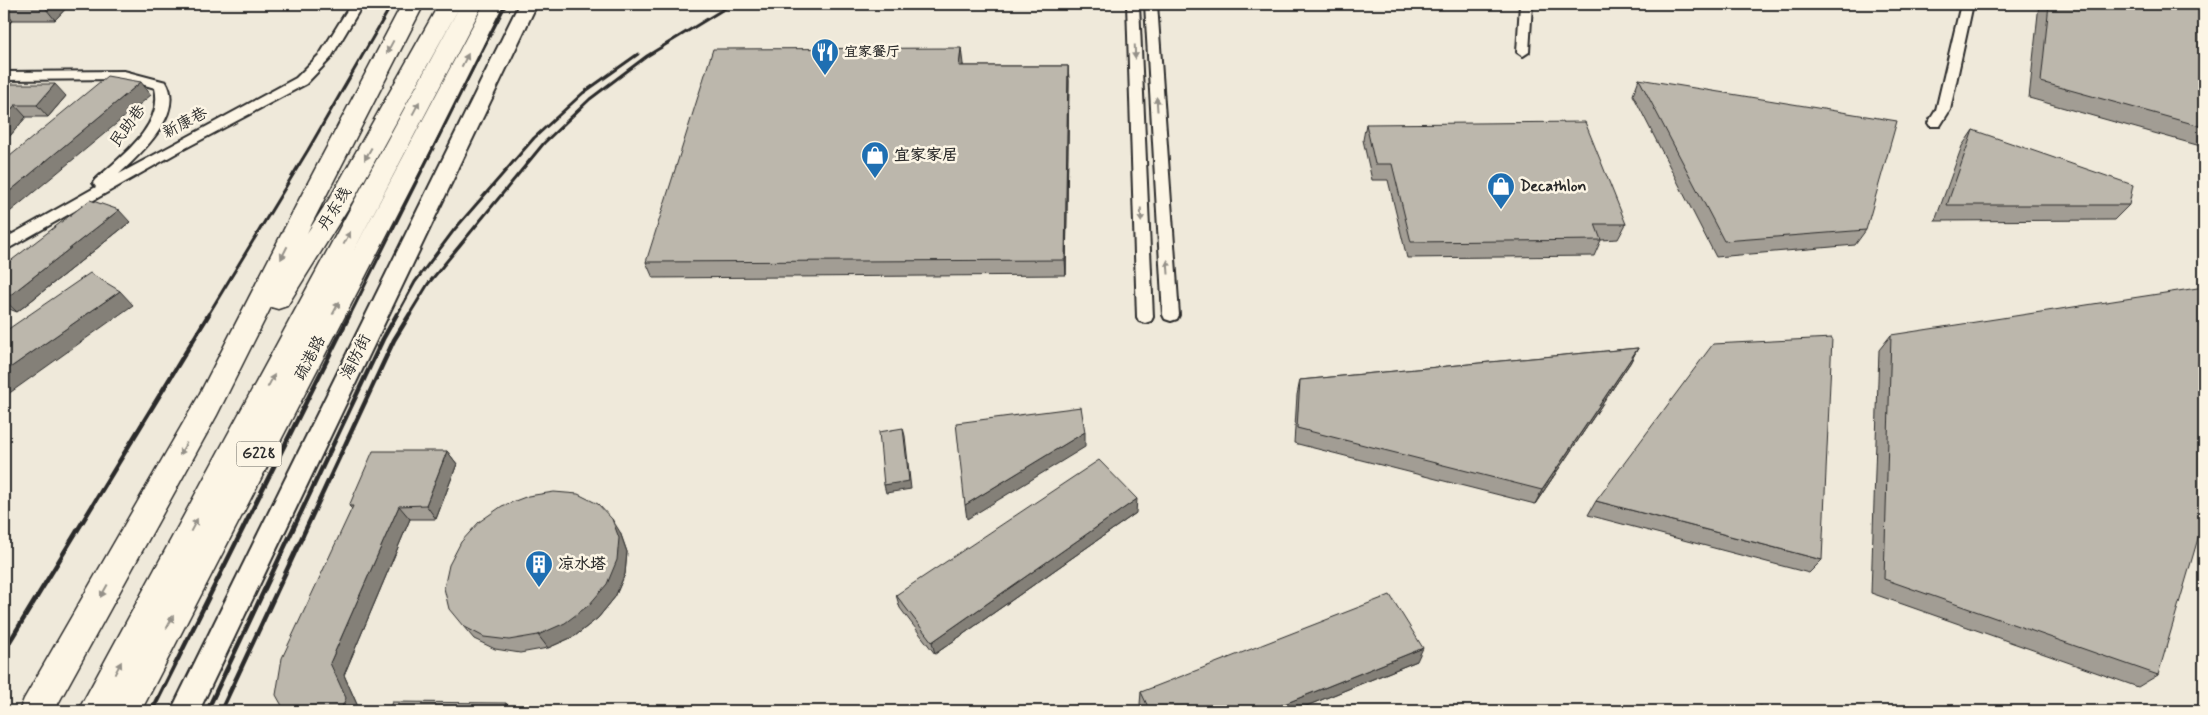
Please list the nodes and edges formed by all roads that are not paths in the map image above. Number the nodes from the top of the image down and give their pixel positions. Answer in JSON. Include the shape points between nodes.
{"nodes":[{"id":1,"x":357,"y":4,"type":"edge"},
{"id":2,"x":413,"y":4,"type":"edge"},
{"id":3,"x":435,"y":4,"type":"edge"},
{"id":4,"x":450,"y":4,"type":"edge"},
{"id":5,"x":472,"y":4,"type":"edge"},
{"id":6,"x":494,"y":4,"type":"edge"},
{"id":7,"x":528,"y":4,"type":"edge"},
{"id":8,"x":1134,"y":4,"type":"edge"},
{"id":9,"x":1151,"y":4,"type":"edge"},
{"id":10,"x":1526,"y":4,"type":"edge"},
{"id":11,"x":1967,"y":4,"type":"edge"},
{"id":12,"x":1523,"y":52,"type":"dead end"},
{"id":13,"x":4,"y":76,"type":"edge"},
{"id":14,"x":157,"y":122,"type":"junction"},
{"id":15,"x":1935,"y":123,"type":"dead end"},
{"id":16,"x":175,"y":148,"type":"junction"},
{"id":17,"x":382,"y":197,"type":"junction"},
{"id":18,"x":312,"y":198,"type":"junction"},
{"id":19,"x":75,"y":205,"type":"junction"},
{"id":20,"x":4,"y":246,"type":"edge"},
{"id":21,"x":1171,"y":315,"type":"dead end"},
{"id":22,"x":1145,"y":318,"type":"dead end"},
{"id":23,"x":207,"y":407,"type":"junction"},
{"id":24,"x":36,"y":711,"type":"edge"},
{"id":25,"x":95,"y":711,"type":"edge"},
{"id":26,"x":123,"y":711,"type":"edge"},
{"id":27,"x":185,"y":711,"type":"edge"}],
"edges":[{"from":1,"to":16,"type":"street","name":"新康巷","via":[[325,56],[301,81]]},
{"from":2,"to":18,"type":"highway","one_way":true},
{"from":3,"to":18,"type":"highway","via":[[378,106]]},
{"from":4,"to":23,"type":"highway","name":"丹东线","one_way":true,"via":[[343,197]]},
{"from":17,"to":5,"type":"highway","one_way":true},
{"from":17,"to":6,"type":"highway","name":"疏港路","number":"G228","one_way":true},
{"from":7,"to":27,"type":"street","name":"海防街"},
{"from":8,"to":22,"type":"street","one_way":true},
{"from":21,"to":9,"type":"street","one_way":true},
{"from":10,"to":12,"type":"street"},
{"from":11,"to":15,"type":"street","via":[[1943,110]]},
{"from":13,"to":14,"type":"street","name":"民助巷","via":[[124,75],[161,86],[164,102]]},
{"from":14,"to":16,"type":"street","via":[[153,138],[160,147]]},
{"from":14,"to":19,"type":"street","name":"民助巷","via":[[133,153]]},
{"from":16,"to":19,"type":"street","name":"新康巷"},
{"from":25,"to":17,"type":"highway","name":"疏港路","one_way":true},
{"from":26,"to":17,"type":"highway","name":"疏港路","number":"G228","one_way":true},
{"from":18,"to":23,"type":"highway","one_way":true},
{"from":19,"to":20,"type":"street","name":"新康巷"},
{"from":23,"to":24,"type":"highway","one_way":true}]}
